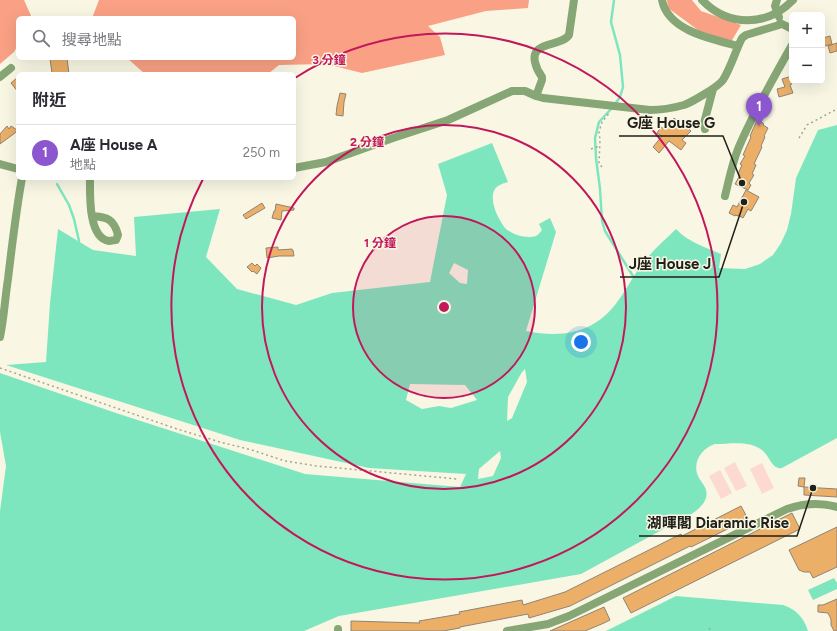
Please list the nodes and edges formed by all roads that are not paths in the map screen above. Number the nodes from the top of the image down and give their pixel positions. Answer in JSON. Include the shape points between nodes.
{"nodes":[{"id":1,"x":574,"y":0,"type":"edge"},
{"id":2,"x":662,"y":0,"type":"edge"},
{"id":3,"x":702,"y":0,"type":"edge"},
{"id":4,"x":777,"y":0,"type":"edge"},
{"id":5,"x":793,"y":0,"type":"edge"},
{"id":6,"x":777,"y":12,"type":"junction"},
{"id":7,"x":780,"y":23,"type":"junction"},
{"id":8,"x":789,"y":28,"type":"edge"},
{"id":9,"x":738,"y":46,"type":"junction"},
{"id":10,"x":790,"y":48,"type":"edge"},
{"id":11,"x":11,"y":68,"type":"dead end"},
{"id":12,"x":0,"y":77,"type":"edge"},
{"id":13,"x":713,"y":89,"type":"junction"},
{"id":14,"x":536,"y":96,"type":"junction"},
{"id":15,"x":705,"y":129,"type":"dead end"},
{"id":16,"x":0,"y":164,"type":"edge"},
{"id":17,"x":16,"y":168,"type":"edge"},
{"id":18,"x":296,"y":168,"type":"edge"},
{"id":19,"x":22,"y":180,"type":"edge"},
{"id":20,"x":90,"y":180,"type":"edge"},
{"id":21,"x":725,"y":196,"type":"dead end"},
{"id":22,"x":92,"y":216,"type":"dead end"},
{"id":23,"x":0,"y":337,"type":"edge"},
{"id":24,"x":837,"y":507,"type":"edge"},
{"id":25,"x":507,"y":631,"type":"edge"}],
"edges":[{"from":1,"to":14,"type":"street","via":[[567,39],[543,46],[534,56],[542,77]]},
{"from":2,"to":9,"type":"street","via":[[675,22],[698,34]]},
{"from":3,"to":6,"type":"street","via":[[717,12],[739,20],[758,20]]},
{"from":4,"to":6,"type":"street"},
{"from":5,"to":6,"type":"street"},
{"from":6,"to":7,"type":"street"},
{"from":7,"to":8,"type":"street"},
{"from":7,"to":9,"type":"street","via":[[746,35]]},
{"from":9,"to":13,"type":"street","via":[[722,81]]},
{"from":10,"to":21,"type":"street","via":[[738,149]]},
{"from":11,"to":12,"type":"street"},
{"from":13,"to":14,"type":"street","via":[[685,104],[659,110]]},
{"from":13,"to":15,"type":"street","via":[[704,122]]},
{"from":14,"to":18,"type":"street","via":[[525,91],[512,91],[448,120],[326,162]]},
{"from":16,"to":17,"type":"street"},
{"from":19,"to":23,"type":"street"},
{"from":20,"to":22,"type":"street"},
{"from":24,"to":25,"type":"street","via":[[805,504],[787,509],[569,616],[548,624]]}]}
